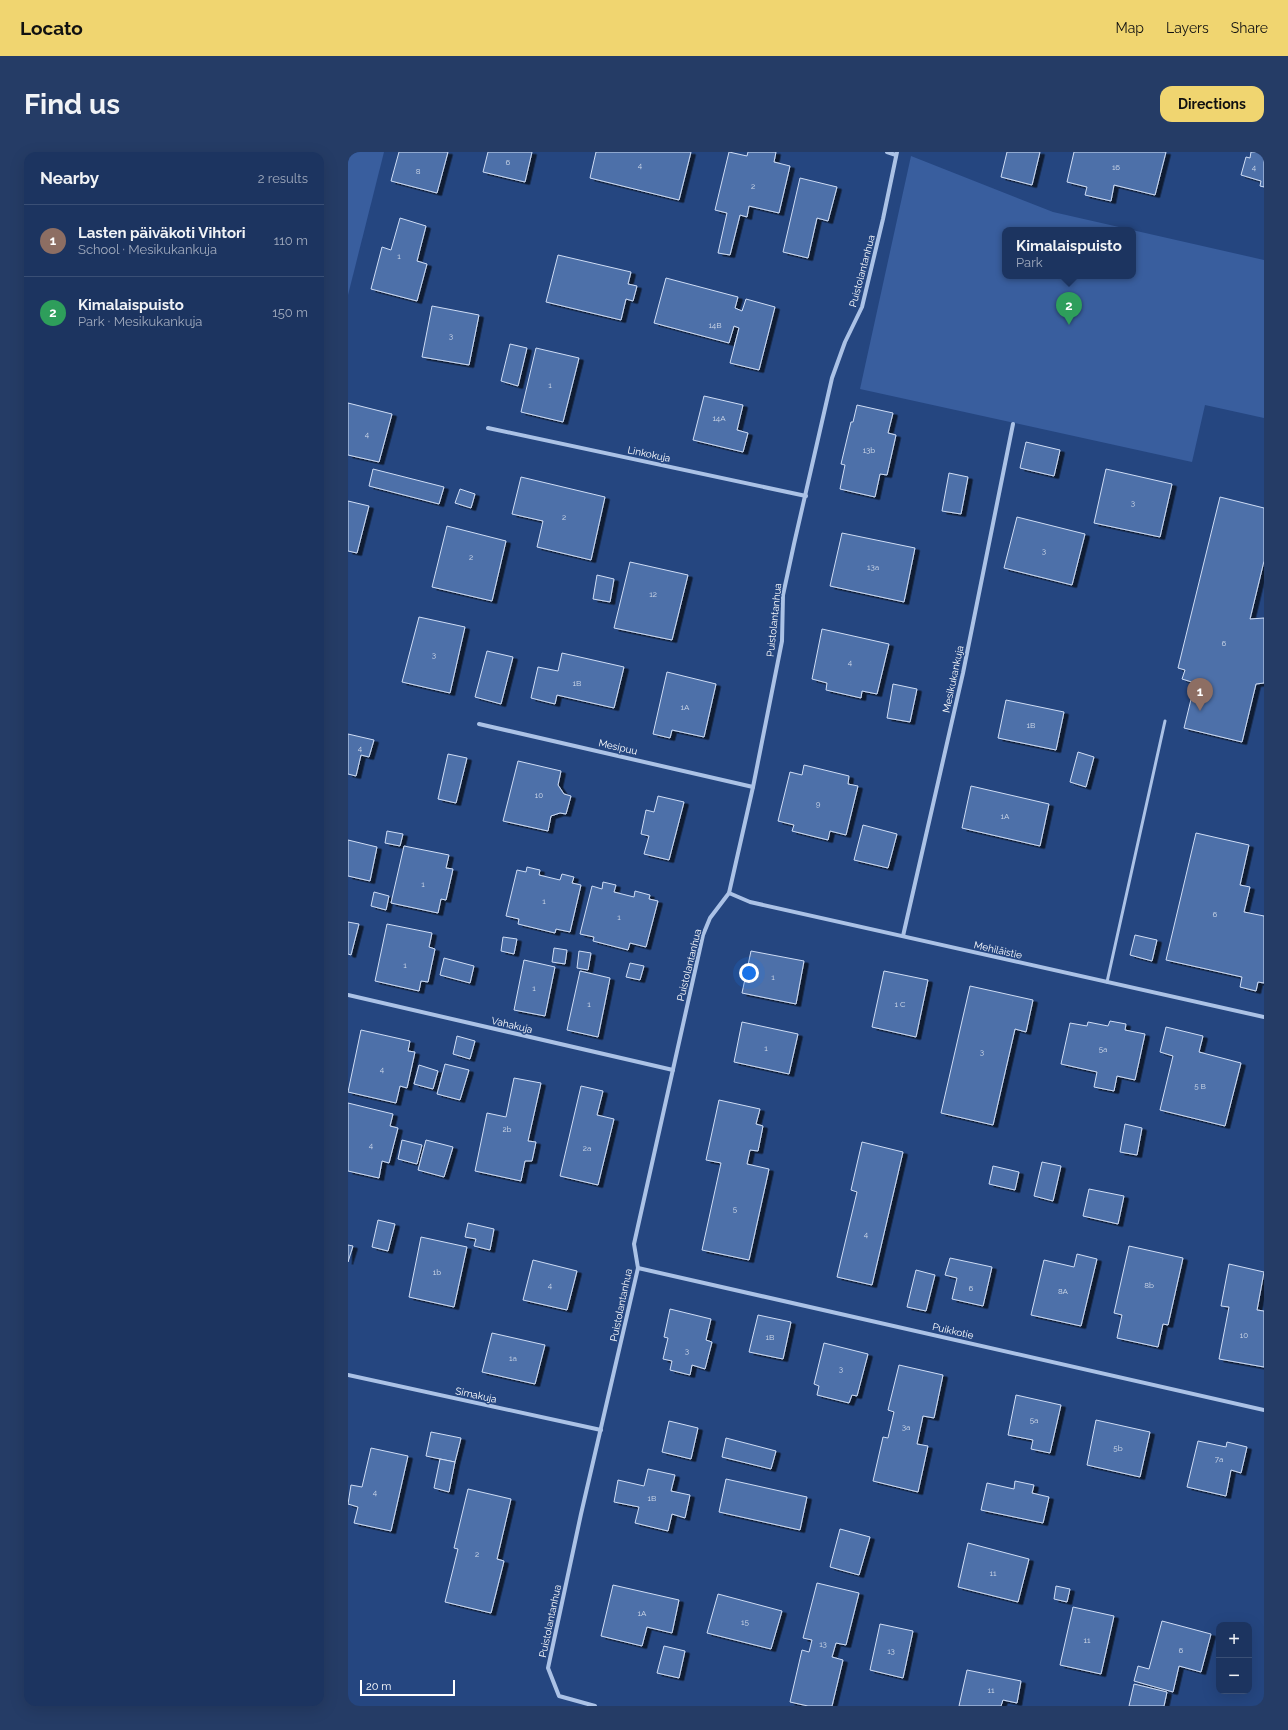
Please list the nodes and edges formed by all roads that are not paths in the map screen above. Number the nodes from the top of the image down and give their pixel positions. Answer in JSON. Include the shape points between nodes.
{"nodes":[{"id":1,"x":886,"y":152,"type":"edge"},
{"id":2,"x":896,"y":153,"type":"edge"},
{"id":3,"x":1013,"y":424,"type":"dead end"},
{"id":4,"x":488,"y":428,"type":"dead end"},
{"id":5,"x":806,"y":496,"type":"junction"},
{"id":6,"x":1165,"y":721,"type":"dead end"},
{"id":7,"x":480,"y":724,"type":"dead end"},
{"id":8,"x":753,"y":787,"type":"junction"},
{"id":9,"x":729,"y":893,"type":"junction"},
{"id":10,"x":903,"y":936,"type":"junction"},
{"id":11,"x":1107,"y":982,"type":"junction"},
{"id":12,"x":348,"y":995,"type":"edge"},
{"id":13,"x":1264,"y":1017,"type":"edge"},
{"id":14,"x":673,"y":1070,"type":"junction"},
{"id":15,"x":638,"y":1268,"type":"junction"},
{"id":16,"x":348,"y":1375,"type":"edge"},
{"id":17,"x":1264,"y":1410,"type":"edge"},
{"id":18,"x":601,"y":1430,"type":"junction"},
{"id":19,"x":595,"y":1706,"type":"edge"}],
"edges":[{"from":1,"to":2,"type":"street"},
{"from":2,"to":5,"type":"street","name":"Puistolantanhua","via":[[862,307],[845,342],[832,378]]},
{"from":3,"to":10,"type":"street","name":"Mesikukankuja","via":[[963,674]]},
{"from":4,"to":5,"type":"street","name":"Linkokuja"},
{"from":5,"to":8,"type":"street","name":"Puistolantanhua","via":[[783,594],[782,641]]},
{"from":6,"to":11,"type":"lane"},
{"from":7,"to":8,"type":"street","name":"Mesipuu"},
{"from":8,"to":9,"type":"street","name":"Puistolantanhua"},
{"from":9,"to":10,"type":"street","name":"Mehiläistie","via":[[750,902]]},
{"from":9,"to":14,"type":"street","name":"Puistolantanhua","via":[[710,918],[703,935]]},
{"from":10,"to":11,"type":"street","name":"Mehiläistie"},
{"from":11,"to":13,"type":"street","name":"Mehiläistie"},
{"from":12,"to":14,"type":"street","name":"Vahakuja"},
{"from":14,"to":15,"type":"street","name":"Puistolantanhua","via":[[634,1244]]},
{"from":15,"to":17,"type":"street","name":"Puikkotie"},
{"from":15,"to":18,"type":"street","name":"Puistolantanhua"},
{"from":16,"to":18,"type":"street","name":"Simakuja"},
{"from":18,"to":19,"type":"street","name":"Puistolantanhua","via":[[548,1668],[559,1696]]}]}
